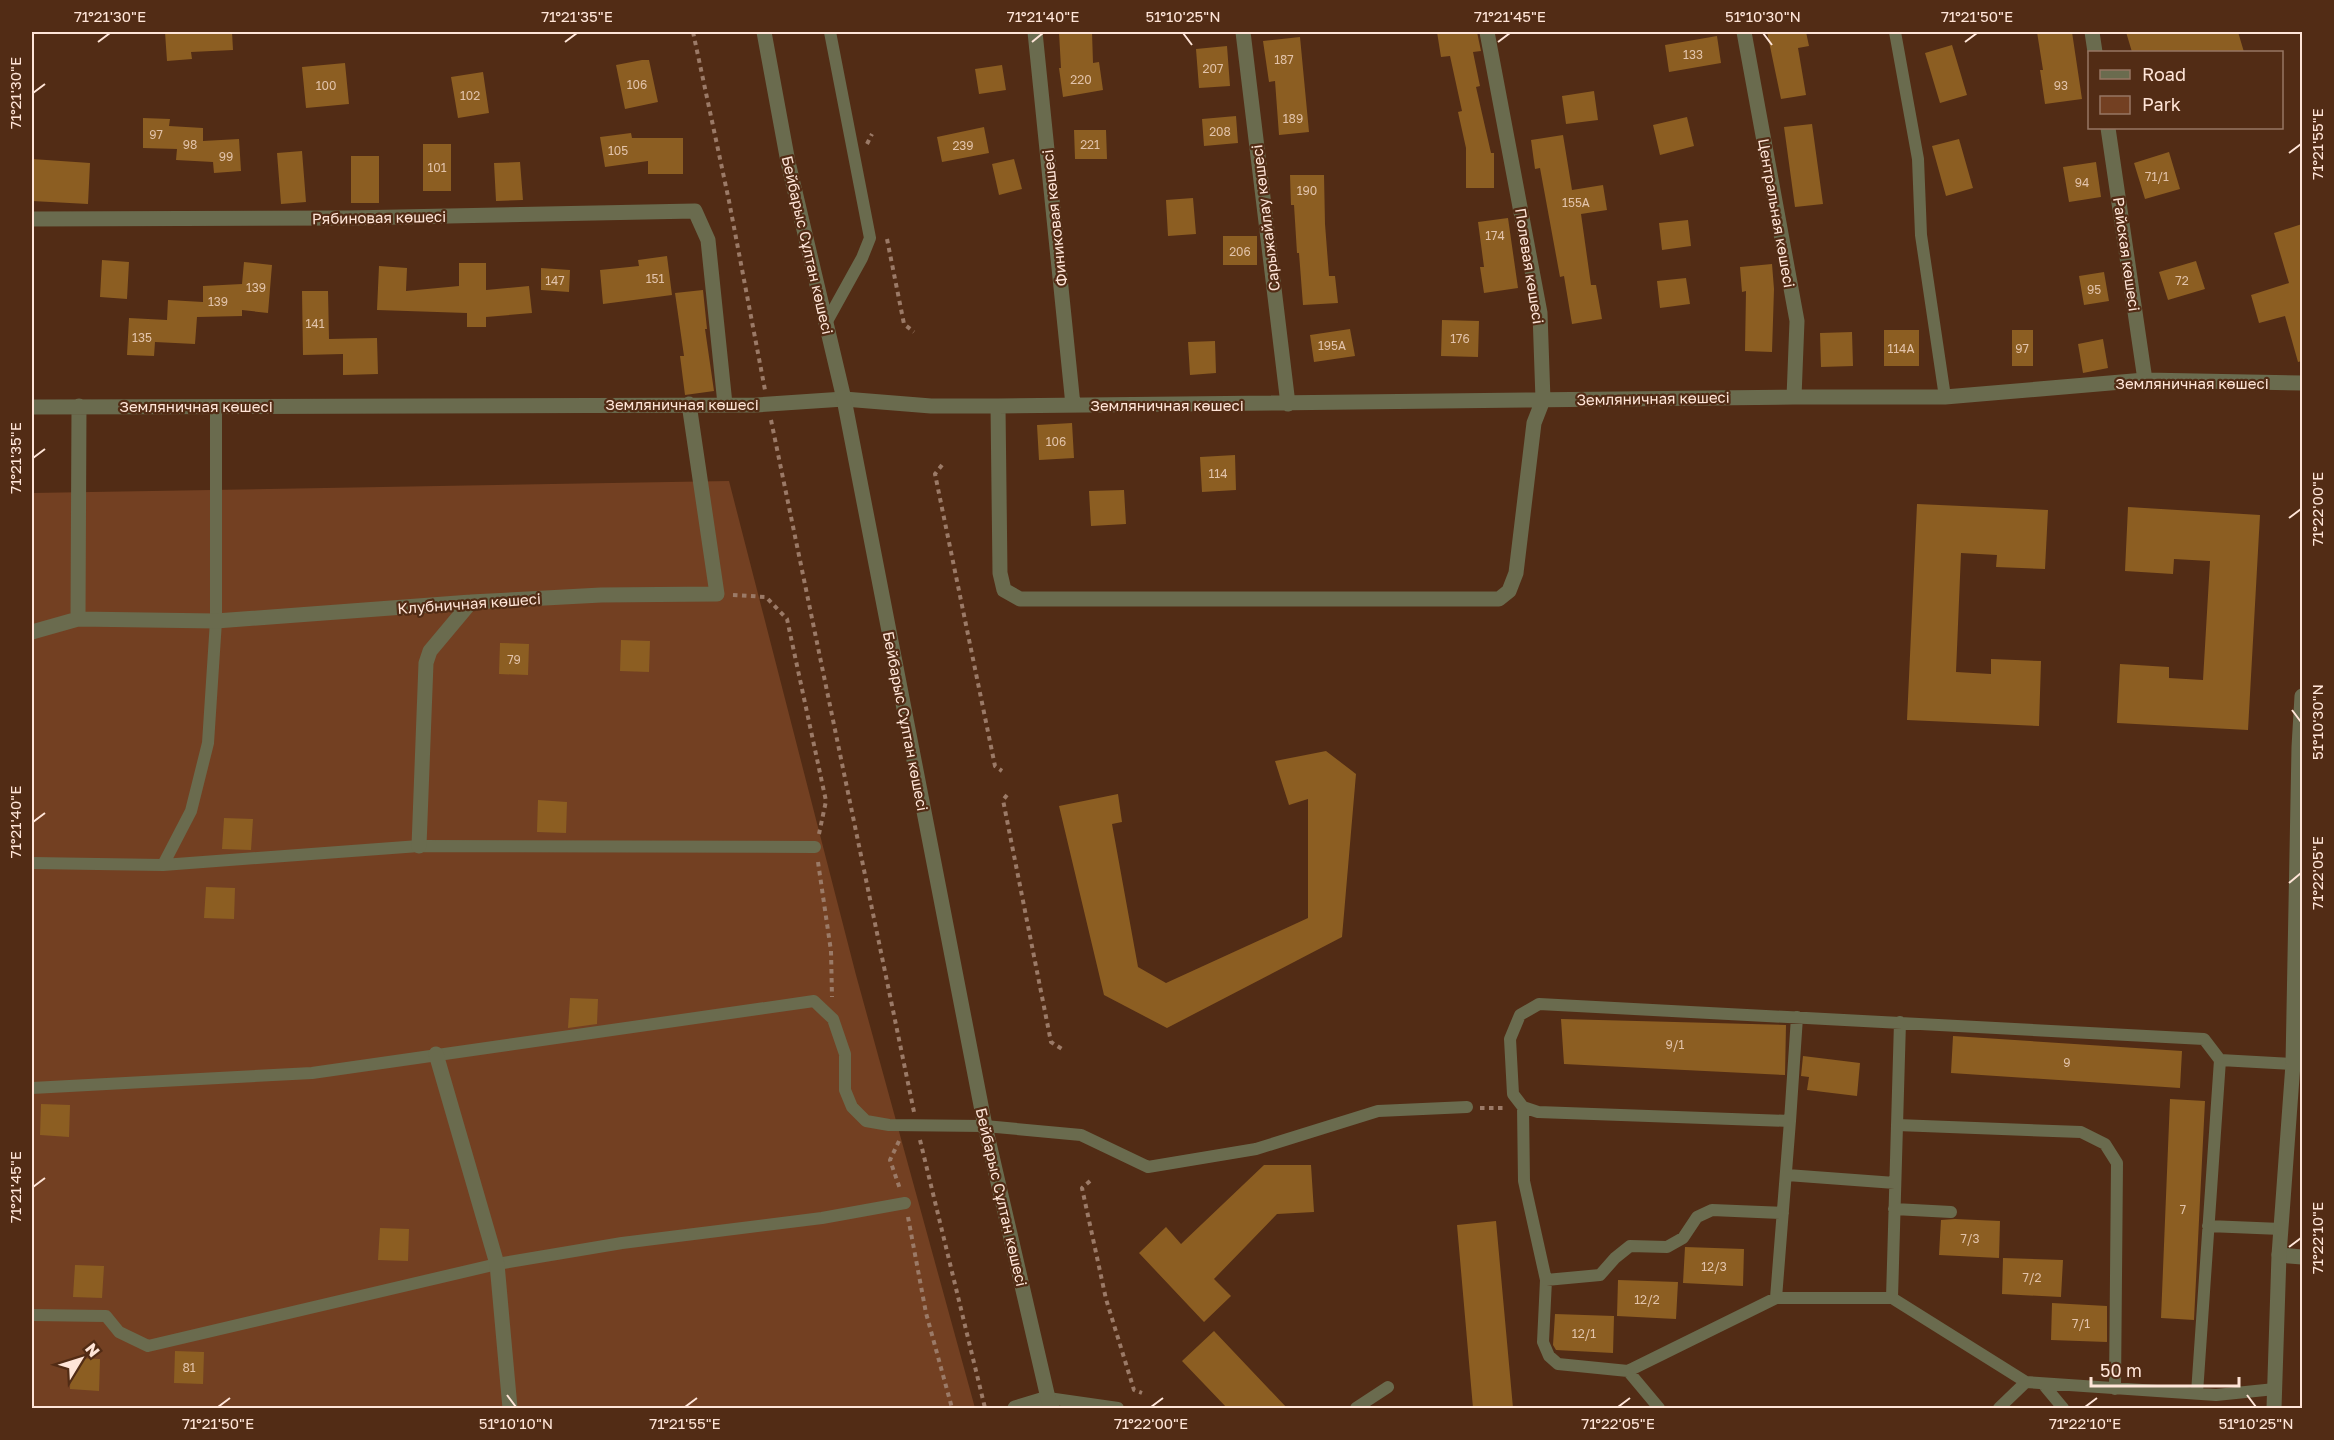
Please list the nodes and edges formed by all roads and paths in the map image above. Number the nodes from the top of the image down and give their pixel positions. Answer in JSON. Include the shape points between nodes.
{"nodes":[{"id":1,"x":693,"y":32,"type":"edge"},
{"id":2,"x":765,"y":32,"type":"edge"},
{"id":3,"x":830,"y":32,"type":"edge"},
{"id":4,"x":1035,"y":32,"type":"edge"},
{"id":5,"x":1243,"y":32,"type":"edge"},
{"id":6,"x":1487,"y":32,"type":"edge"},
{"id":7,"x":1744,"y":32,"type":"edge"},
{"id":8,"x":1895,"y":32,"type":"edge"},
{"id":9,"x":2092,"y":32,"type":"edge"},
{"id":10,"x":2096,"y":51,"type":"edge"},
{"id":11,"x":2108,"y":129,"type":"edge"},
{"id":12,"x":32,"y":219,"type":"edge"},
{"id":13,"x":826,"y":323,"type":"junction"},
{"id":14,"x":2145,"y":380,"type":"junction"},
{"id":15,"x":2302,"y":383,"type":"edge"},
{"id":16,"x":1794,"y":397,"type":"junction"},
{"id":17,"x":1946,"y":398,"type":"junction"},
{"id":18,"x":844,"y":399,"type":"junction"},
{"id":19,"x":1543,"y":400,"type":"junction"},
{"id":20,"x":689,"y":404,"type":"junction"},
{"id":21,"x":725,"y":404,"type":"junction"},
{"id":22,"x":767,"y":404,"type":"junction"},
{"id":23,"x":1288,"y":404,"type":"junction"},
{"id":24,"x":1073,"y":405,"type":"junction"},
{"id":25,"x":79,"y":406,"type":"junction"},
{"id":26,"x":216,"y":406,"type":"junction"},
{"id":27,"x":998,"y":406,"type":"junction"},
{"id":28,"x":32,"y":407,"type":"edge"},
{"id":29,"x":942,"y":465,"type":"dead end"},
{"id":30,"x":717,"y":594,"type":"junction"},
{"id":31,"x":471,"y":602,"type":"junction"},
{"id":32,"x":78,"y":619,"type":"junction"},
{"id":33,"x":216,"y":621,"type":"junction"},
{"id":34,"x":32,"y":632,"type":"edge"},
{"id":35,"x":2302,"y":696,"type":"edge"},
{"id":36,"x":2301,"y":747,"type":"edge"},
{"id":37,"x":1002,"y":771,"type":"dead end"},
{"id":38,"x":1007,"y":795,"type":"dead end"},
{"id":39,"x":418,"y":846,"type":"junction"},
{"id":40,"x":816,"y":847,"type":"junction"},
{"id":41,"x":32,"y":863,"type":"edge"},
{"id":42,"x":163,"y":866,"type":"junction"},
{"id":43,"x":2299,"y":987,"type":"edge"},
{"id":44,"x":1797,"y":1017,"type":"junction"},
{"id":45,"x":833,"y":1019,"type":"junction"},
{"id":46,"x":1900,"y":1022,"type":"junction"},
{"id":47,"x":1062,"y":1049,"type":"dead end"},
{"id":48,"x":436,"y":1054,"type":"junction"},
{"id":49,"x":2220,"y":1060,"type":"junction"},
{"id":50,"x":2293,"y":1064,"type":"junction"},
{"id":51,"x":32,"y":1088,"type":"edge"},
{"id":52,"x":1467,"y":1107,"type":"joint"},
{"id":53,"x":1523,"y":1107,"type":"junction"},
{"id":54,"x":1790,"y":1121,"type":"junction"},
{"id":55,"x":1897,"y":1125,"type":"junction"},
{"id":56,"x":911,"y":1126,"type":"junction"},
{"id":57,"x":985,"y":1126,"type":"junction"},
{"id":58,"x":1787,"y":1175,"type":"junction"},
{"id":59,"x":1090,"y":1181,"type":"dead end"},
{"id":60,"x":1895,"y":1183,"type":"junction"},
{"id":61,"x":905,"y":1203,"type":"junction"},
{"id":62,"x":1894,"y":1209,"type":"junction"},
{"id":63,"x":1951,"y":1212,"type":"dead end"},
{"id":64,"x":1783,"y":1213,"type":"junction"},
{"id":65,"x":2208,"y":1226,"type":"junction"},
{"id":66,"x":2281,"y":1229,"type":"junction"},
{"id":67,"x":2279,"y":1255,"type":"junction"},
{"id":68,"x":2302,"y":1257,"type":"edge"},
{"id":69,"x":497,"y":1264,"type":"junction"},
{"id":70,"x":1546,"y":1280,"type":"junction"},
{"id":71,"x":1776,"y":1298,"type":"junction"},
{"id":72,"x":1892,"y":1298,"type":"junction"},
{"id":73,"x":32,"y":1315,"type":"edge"},
{"id":74,"x":1628,"y":1371,"type":"junction"},
{"id":75,"x":2026,"y":1382,"type":"junction"},
{"id":76,"x":2043,"y":1384,"type":"junction"},
{"id":77,"x":1388,"y":1387,"type":"dead end"},
{"id":78,"x":2115,"y":1389,"type":"junction"},
{"id":79,"x":2275,"y":1389,"type":"junction"},
{"id":80,"x":1142,"y":1393,"type":"dead end"},
{"id":81,"x":2197,"y":1394,"type":"junction"},
{"id":82,"x":1050,"y":1403,"type":"edge"},
{"id":83,"x":510,"y":1408,"type":"edge"},
{"id":84,"x":952,"y":1408,"type":"edge"},
{"id":85,"x":985,"y":1408,"type":"edge"},
{"id":86,"x":1015,"y":1408,"type":"edge"},
{"id":87,"x":1118,"y":1408,"type":"edge"},
{"id":88,"x":1356,"y":1408,"type":"edge"},
{"id":89,"x":1659,"y":1408,"type":"edge"},
{"id":90,"x":1999,"y":1408,"type":"edge"},
{"id":91,"x":2063,"y":1408,"type":"edge"},
{"id":92,"x":2274,"y":1408,"type":"edge"}],
"edges":[{"from":1,"to":22,"type":"path"},
{"from":2,"to":13,"type":"street","name":"Бейбарыс Сұлтан көшесі","via":[[788,162]]},
{"from":3,"to":13,"type":"lane","via":[[870,238]]},
{"from":4,"to":24,"type":"street","name":"Финиковая көшесі"},
{"from":5,"to":23,"type":"street","name":"Сарыжайлау көшесі"},
{"from":6,"to":19,"type":"street","name":"Полевая көшесі","via":[[1540,313]]},
{"from":7,"to":16,"type":"street","name":"Центральная көшесі","via":[[1797,321]]},
{"from":8,"to":17,"type":"lane","via":[[1918,159],[1921,236]]},
{"from":9,"to":10,"type":"street"},
{"from":11,"to":14,"type":"street","name":"Райская көшесі"},
{"from":12,"to":21,"type":"street","name":"Рябиновая көшесі","via":[[695,211],[708,240]]},
{"from":13,"to":18,"type":"street","name":"Бейбарыс Сұлтан көшесі"},
{"from":14,"to":15,"type":"street","name":"Земляничная көшесі"},
{"from":14,"to":17,"type":"street","name":"Земляничная көшесі"},
{"from":16,"to":17,"type":"street","name":"Земляничная көшесі"},
{"from":16,"to":19,"type":"street","name":"Земляничная көшесі"},
{"from":18,"to":22,"type":"street","name":"Земляничная көшесі"},
{"from":18,"to":27,"type":"street","name":"Земляничная көшесі","via":[[931,406]]},
{"from":18,"to":57,"type":"street","name":"Бейбарыс Сұлтан көшесі"},
{"from":19,"to":23,"type":"street","name":"Земляничная көшесі"},
{"from":19,"to":27,"type":"street","name":"Полевая көшесі","via":[[1534,423],[1515,573],[1509,591],[1499,599],[1020,599],[1004,590],[1000,573]]},
{"from":20,"to":21,"type":"street","name":"Земляничная көшесі"},
{"from":20,"to":26,"type":"street","name":"Земляничная көшесі"},
{"from":20,"to":30,"type":"street"},
{"from":21,"to":22,"type":"street","name":"Земляничная көшесі"},
{"from":22,"to":56,"type":"path"},
{"from":23,"to":24,"type":"street","name":"Земляничная көшесі"},
{"from":24,"to":27,"type":"street","name":"Земляничная көшесі"},
{"from":25,"to":26,"type":"street","name":"Земляничная көшесі"},
{"from":25,"to":28,"type":"street","name":"Земляничная көшесі"},
{"from":25,"to":32,"type":"street"},
{"from":26,"to":33,"type":"lane"},
{"from":29,"to":37,"type":"path","via":[[935,474],[995,766]]},
{"from":30,"to":31,"type":"street","name":"Клубничная көшесі"},
{"from":30,"to":40,"type":"path","via":[[766,597],[787,619],[826,801]]},
{"from":31,"to":33,"type":"street","name":"Клубничная көшесі"},
{"from":31,"to":39,"type":"street","via":[[430,651],[426,663]]},
{"from":32,"to":33,"type":"street","name":"Клубничная көшесі"},
{"from":32,"to":34,"type":"street","name":"Клубничная көшесі"},
{"from":33,"to":42,"type":"lane","via":[[208,743],[191,811]]},
{"from":35,"to":36,"type":"street"},
{"from":36,"to":43,"type":"street"},
{"from":38,"to":47,"type":"path","via":[[1003,800],[1051,1042]]},
{"from":39,"to":40,"type":"lane"},
{"from":39,"to":42,"type":"lane"},
{"from":40,"to":45,"type":"path","via":[[831,951]]},
{"from":41,"to":42,"type":"lane"},
{"from":43,"to":50,"type":"street"},
{"from":44,"to":46,"type":"lane"},
{"from":44,"to":53,"type":"lane","via":[[1539,1004],[1520,1015],[1510,1039],[1513,1094]]},
{"from":44,"to":54,"type":"lane"},
{"from":45,"to":48,"type":"lane","via":[[814,1001]]},
{"from":45,"to":56,"type":"lane","via":[[845,1054],[845,1090],[852,1107],[866,1121]]},
{"from":46,"to":49,"type":"lane","via":[[2189,1037],[2204,1039]]},
{"from":46,"to":55,"type":"lane"},
{"from":48,"to":51,"type":"lane","via":[[312,1073]]},
{"from":48,"to":69,"type":"street"},
{"from":49,"to":50,"type":"lane"},
{"from":49,"to":65,"type":"lane"},
{"from":50,"to":66,"type":"street"},
{"from":52,"to":53,"type":"path"},
{"from":52,"to":57,"type":"lane","via":[[1378,1111],[1256,1149],[1148,1167],[1081,1135]]},
{"from":53,"to":54,"type":"lane","via":[[1538,1112]]},
{"from":53,"to":70,"type":"lane","via":[[1524,1181]]},
{"from":54,"to":58,"type":"lane"},
{"from":55,"to":60,"type":"lane"},
{"from":55,"to":78,"type":"lane","via":[[2082,1132],[2105,1144],[2117,1162]]},
{"from":56,"to":57,"type":"lane"},
{"from":56,"to":61,"type":"path","via":[[890,1160]]},
{"from":56,"to":85,"type":"path"},
{"from":57,"to":82,"type":"street","name":"Бейбарыс Сұлтан көшесі"},
{"from":58,"to":60,"type":"lane"},
{"from":58,"to":64,"type":"lane"},
{"from":59,"to":80,"type":"path","via":[[1082,1188],[1106,1299],[1134,1390]]},
{"from":60,"to":62,"type":"lane"},
{"from":61,"to":69,"type":"lane"},
{"from":61,"to":84,"type":"path","via":[[926,1313]]},
{"from":62,"to":63,"type":"lane"},
{"from":62,"to":72,"type":"lane"},
{"from":64,"to":70,"type":"lane","via":[[1712,1210],[1697,1217],[1683,1238],[1667,1247],[1630,1246],[1600,1275]]},
{"from":64,"to":71,"type":"lane"},
{"from":65,"to":66,"type":"lane"},
{"from":65,"to":81,"type":"lane"},
{"from":66,"to":67,"type":"street"},
{"from":67,"to":68,"type":"street"},
{"from":67,"to":79,"type":"street"},
{"from":69,"to":73,"type":"lane","via":[[148,1346],[119,1332],[106,1316]]},
{"from":69,"to":83,"type":"street"},
{"from":70,"to":74,"type":"lane","via":[[1543,1342],[1549,1356],[1558,1364]]},
{"from":71,"to":72,"type":"lane"},
{"from":71,"to":74,"type":"lane"},
{"from":72,"to":75,"type":"lane"},
{"from":74,"to":89,"type":"lane"},
{"from":75,"to":76,"type":"lane"},
{"from":75,"to":90,"type":"lane"},
{"from":76,"to":78,"type":"lane"},
{"from":76,"to":91,"type":"lane"},
{"from":77,"to":88,"type":"lane"},
{"from":78,"to":81,"type":"lane"},
{"from":79,"to":81,"type":"lane"},
{"from":79,"to":92,"type":"street"},
{"from":82,"to":86,"type":"street"},
{"from":82,"to":87,"type":"lane"}]}
